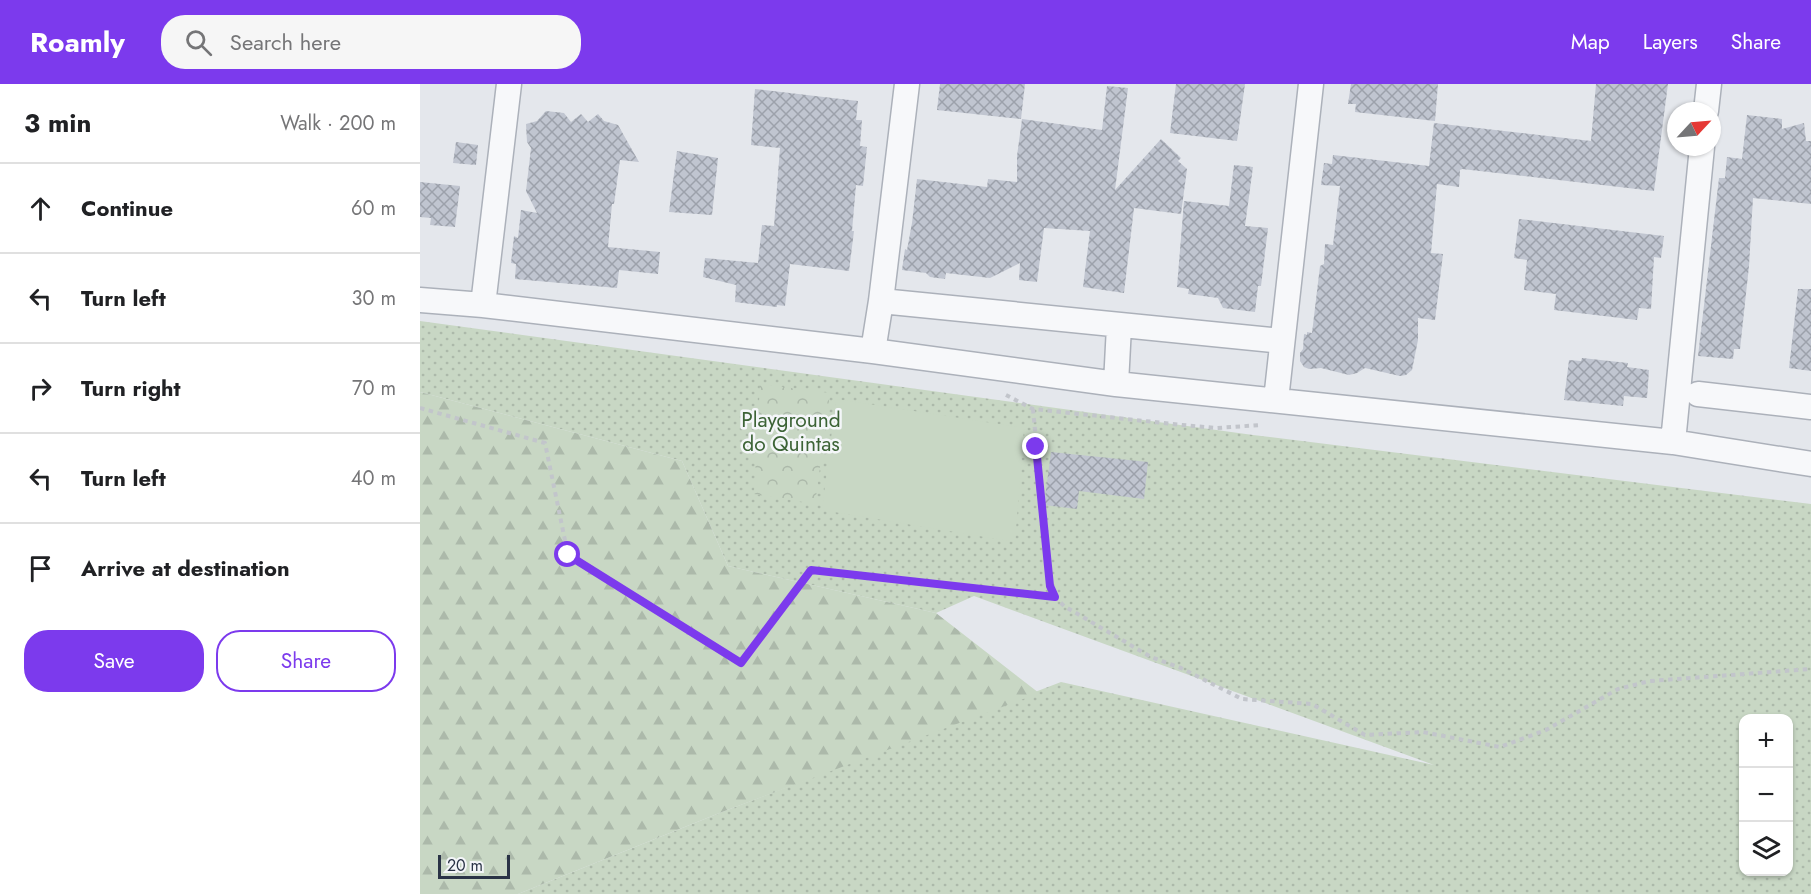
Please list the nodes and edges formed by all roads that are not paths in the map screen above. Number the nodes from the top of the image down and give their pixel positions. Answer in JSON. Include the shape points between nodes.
{"nodes":[{"id":1,"x":509,"y":84,"type":"edge"},
{"id":2,"x":907,"y":84,"type":"edge"},
{"id":3,"x":1311,"y":84,"type":"edge"},
{"id":4,"x":1709,"y":84,"type":"edge"},
{"id":5,"x":1707,"y":102,"type":"edge"},
{"id":6,"x":1701,"y":156,"type":"edge"},
{"id":7,"x":420,"y":300,"type":"edge"},
{"id":8,"x":881,"y":301,"type":"junction"},
{"id":9,"x":483,"y":305,"type":"junction"},
{"id":10,"x":1119,"y":326,"type":"junction"},
{"id":11,"x":1282,"y":341,"type":"junction"},
{"id":12,"x":873,"y":351,"type":"junction"},
{"id":13,"x":1116,"y":384,"type":"junction"},
{"id":14,"x":1698,"y":394,"type":"dead end"},
{"id":15,"x":1276,"y":400,"type":"junction"},
{"id":16,"x":1811,"y":407,"type":"edge"},
{"id":17,"x":1673,"y":442,"type":"junction"},
{"id":18,"x":1811,"y":464,"type":"edge"}],
"edges":[{"from":1,"to":9,"type":"street"},
{"from":2,"to":8,"type":"street"},
{"from":3,"to":11,"type":"street"},
{"from":4,"to":5,"type":"street"},
{"from":6,"to":17,"type":"street"},
{"from":7,"to":9,"type":"street"},
{"from":8,"to":10,"type":"street"},
{"from":8,"to":12,"type":"street"},
{"from":9,"to":12,"type":"street"},
{"from":10,"to":11,"type":"street"},
{"from":10,"to":13,"type":"street"},
{"from":11,"to":15,"type":"street"},
{"from":12,"to":13,"type":"street"},
{"from":13,"to":15,"type":"street"},
{"from":14,"to":16,"type":"street"},
{"from":15,"to":17,"type":"street"},
{"from":17,"to":18,"type":"street"}]}
